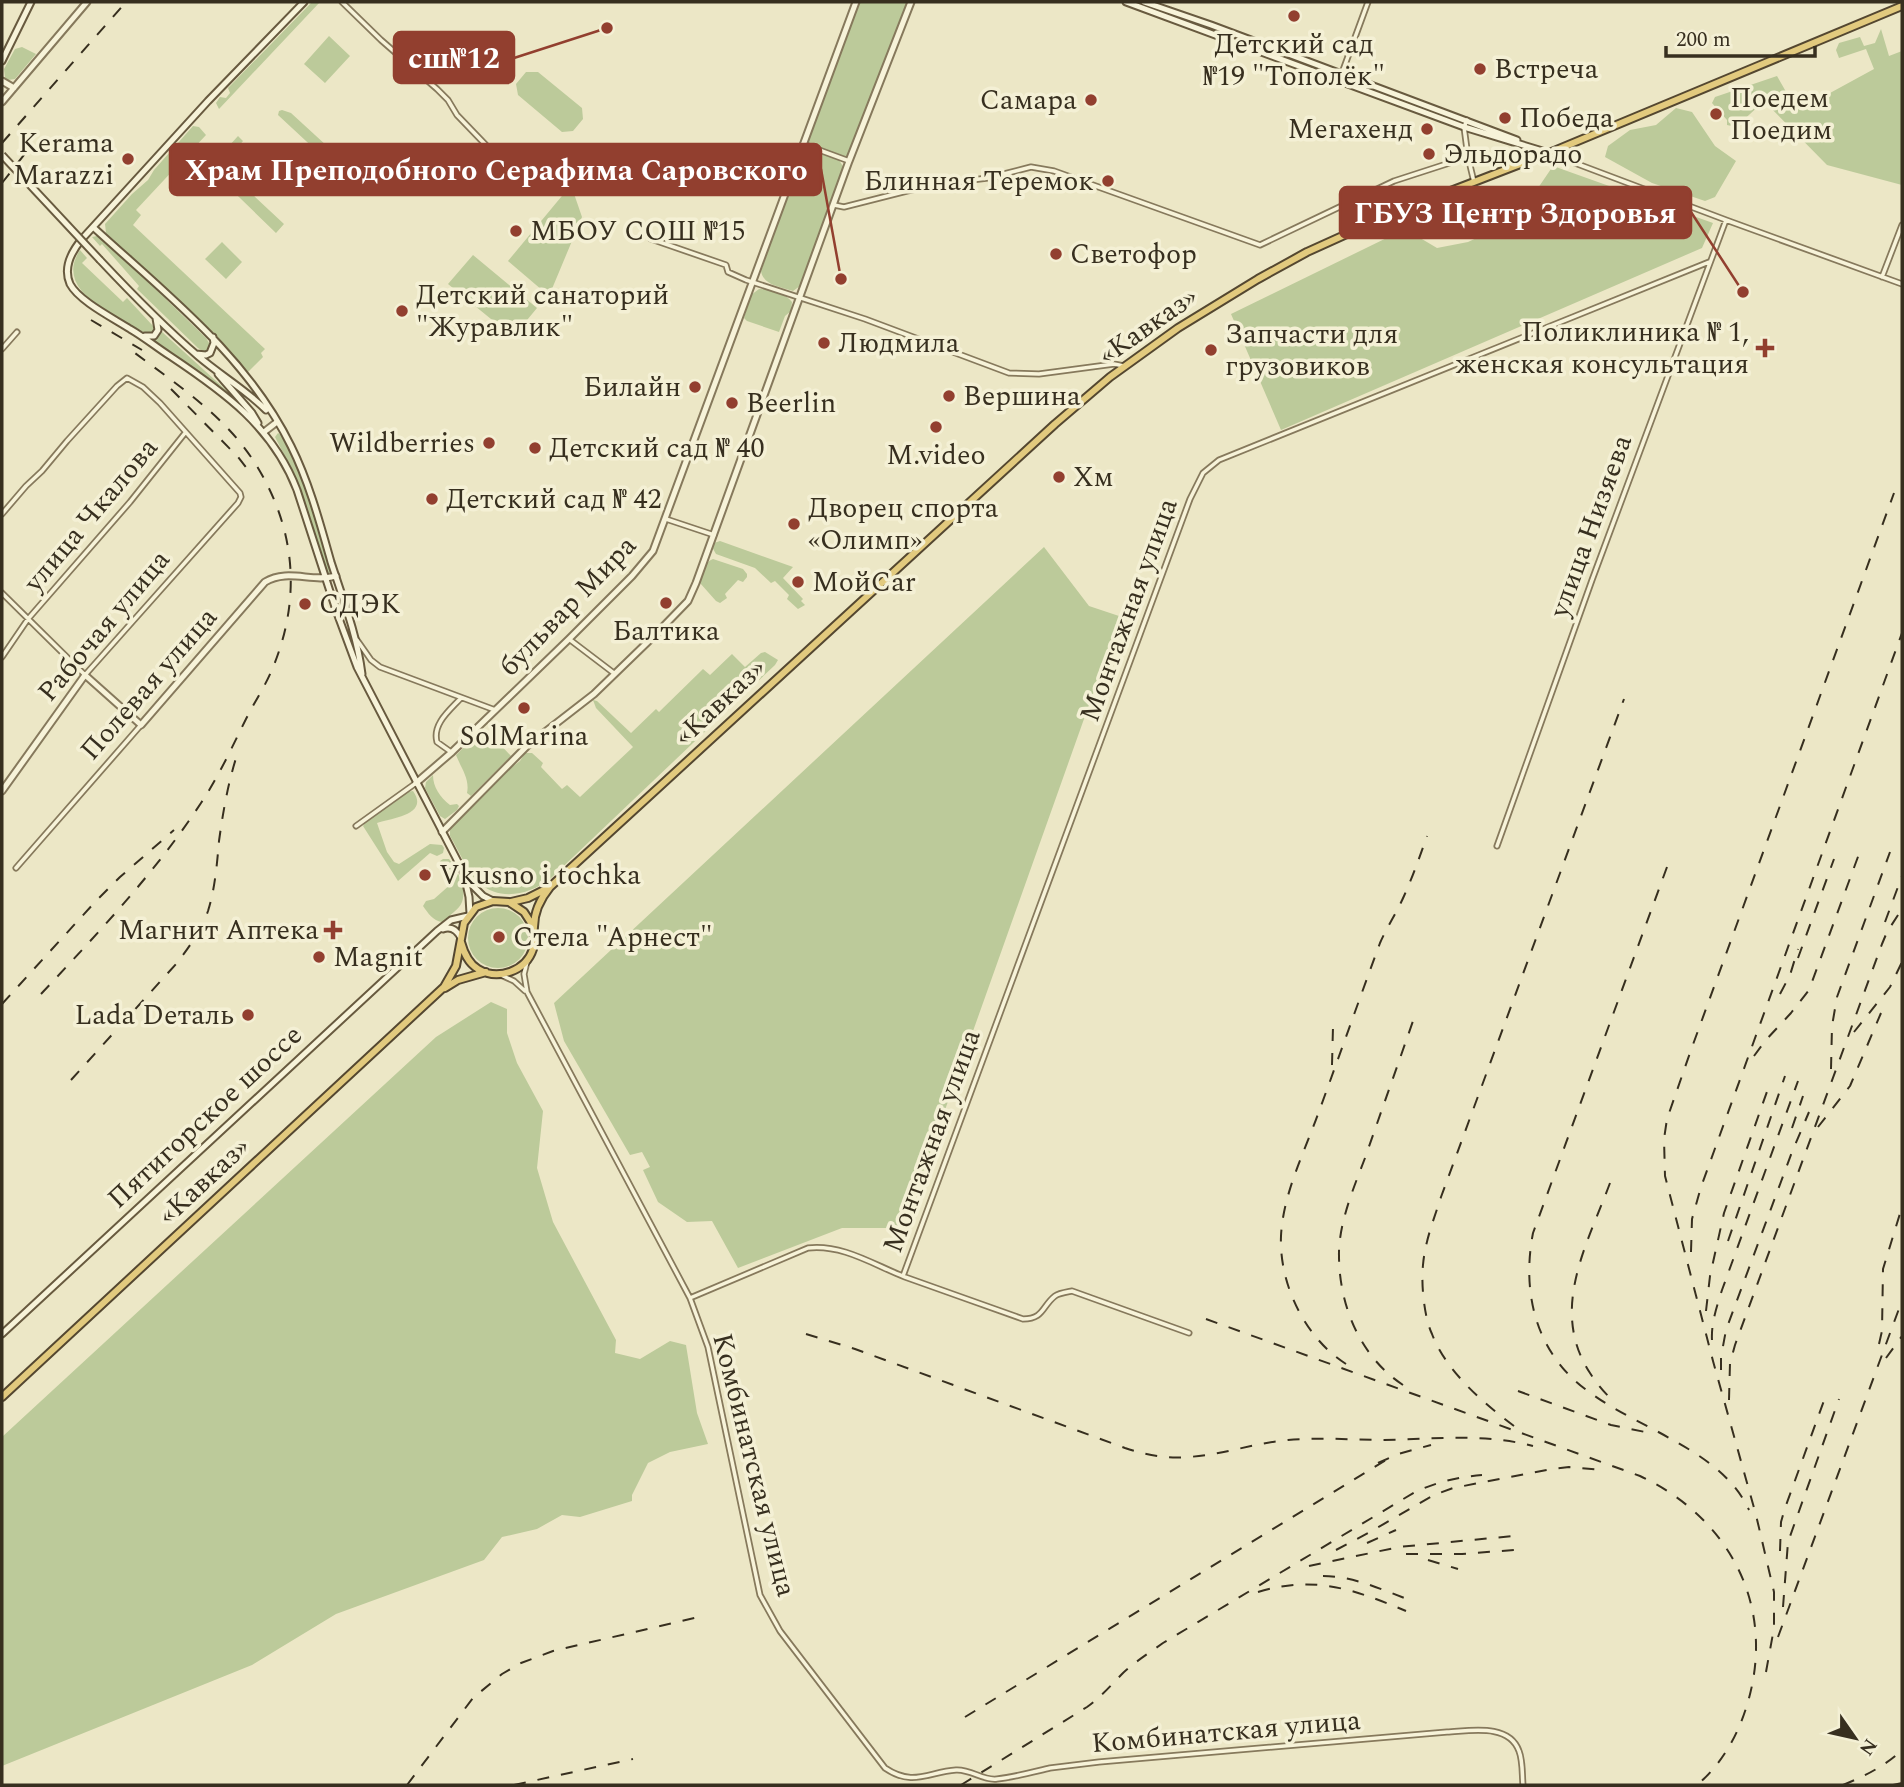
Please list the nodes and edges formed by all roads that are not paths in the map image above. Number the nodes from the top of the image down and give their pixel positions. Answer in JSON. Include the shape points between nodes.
{"nodes":[{"id":1,"x":31,"y":2,"type":"edge"},
{"id":2,"x":87,"y":2,"type":"edge"},
{"id":3,"x":304,"y":2,"type":"edge"},
{"id":4,"x":342,"y":2,"type":"edge"},
{"id":5,"x":856,"y":2,"type":"edge"},
{"id":6,"x":911,"y":2,"type":"edge"},
{"id":7,"x":1126,"y":2,"type":"edge"},
{"id":8,"x":1144,"y":2,"type":"edge"},
{"id":9,"x":1368,"y":2,"type":"edge"},
{"id":10,"x":1902,"y":6,"type":"edge"},
{"id":11,"x":2,"y":61,"type":"edge"},
{"id":12,"x":1342,"y":74,"type":"junction"},
{"id":13,"x":2,"y":81,"type":"edge"},
{"id":14,"x":1339,"y":81,"type":"junction"},
{"id":15,"x":14,"y":88,"type":"junction"},
{"id":16,"x":2,"y":102,"type":"edge"},
{"id":17,"x":1466,"y":120,"type":"junction"},
{"id":18,"x":1464,"y":127,"type":"junction"},
{"id":19,"x":803,"y":144,"type":"junction"},
{"id":20,"x":1549,"y":153,"type":"junction"},
{"id":21,"x":2,"y":155,"type":"edge"},
{"id":22,"x":1468,"y":157,"type":"junction"},
{"id":23,"x":849,"y":161,"type":"junction"},
{"id":24,"x":508,"y":168,"type":"dead end"},
{"id":25,"x":1474,"y":182,"type":"junction"},
{"id":26,"x":834,"y":205,"type":"junction"},
{"id":27,"x":1726,"y":220,"type":"junction"},
{"id":28,"x":1902,"y":225,"type":"edge"},
{"id":29,"x":93,"y":227,"type":"junction"},
{"id":30,"x":651,"y":239,"type":"dead end"},
{"id":31,"x":1709,"y":262,"type":"junction"},
{"id":32,"x":1882,"y":277,"type":"junction"},
{"id":33,"x":754,"y":282,"type":"junction"},
{"id":34,"x":1902,"y":284,"type":"edge"},
{"id":35,"x":800,"y":297,"type":"junction"},
{"id":36,"x":155,"y":317,"type":"junction"},
{"id":37,"x":17,"y":332,"type":"dead end"},
{"id":38,"x":139,"y":334,"type":"junction"},
{"id":39,"x":213,"y":337,"type":"junction"},
{"id":40,"x":2,"y":349,"type":"edge"},
{"id":41,"x":196,"y":354,"type":"junction"},
{"id":42,"x":1124,"y":366,"type":"junction"},
{"id":43,"x":211,"y":367,"type":"junction"},
{"id":44,"x":275,"y":420,"type":"junction"},
{"id":45,"x":264,"y":432,"type":"junction"},
{"id":46,"x":185,"y":433,"type":"junction"},
{"id":47,"x":2,"y":513,"type":"edge"},
{"id":48,"x":665,"y":519,"type":"junction"},
{"id":49,"x":714,"y":535,"type":"junction"},
{"id":50,"x":336,"y":576,"type":"junction"},
{"id":51,"x":327,"y":579,"type":"junction"},
{"id":52,"x":2,"y":593,"type":"edge"},
{"id":53,"x":28,"y":619,"type":"junction"},
{"id":54,"x":569,"y":639,"type":"junction"},
{"id":55,"x":356,"y":640,"type":"junction"},
{"id":56,"x":2,"y":657,"type":"edge"},
{"id":57,"x":85,"y":675,"type":"junction"},
{"id":58,"x":615,"y":675,"type":"junction"},
{"id":59,"x":362,"y":677,"type":"junction"},
{"id":60,"x":461,"y":698,"type":"junction"},
{"id":61,"x":495,"y":710,"type":"junction"},
{"id":62,"x":141,"y":725,"type":"junction"},
{"id":63,"x":452,"y":752,"type":"junction"},
{"id":64,"x":416,"y":783,"type":"junction"},
{"id":65,"x":2,"y":791,"type":"edge"},
{"id":66,"x":356,"y":826,"type":"dead end"},
{"id":67,"x":442,"y":832,"type":"junction"},
{"id":68,"x":1497,"y":846,"type":"dead end"},
{"id":69,"x":16,"y":868,"type":"dead end"},
{"id":70,"x":463,"y":872,"type":"junction"},
{"id":71,"x":550,"y":887,"type":"junction"},
{"id":72,"x":493,"y":901,"type":"junction"},
{"id":73,"x":509,"y":902,"type":"junction"},
{"id":74,"x":469,"y":915,"type":"junction"},
{"id":75,"x":534,"y":928,"type":"junction"},
{"id":76,"x":437,"y":931,"type":"junction"},
{"id":77,"x":461,"y":940,"type":"junction"},
{"id":78,"x":529,"y":957,"type":"junction"},
{"id":79,"x":486,"y":972,"type":"junction"},
{"id":80,"x":499,"y":974,"type":"junction"},
{"id":81,"x":527,"y":992,"type":"junction"},
{"id":82,"x":435,"y":996,"type":"junction"},
{"id":83,"x":903,"y":1276,"type":"junction"},
{"id":84,"x":690,"y":1298,"type":"junction"},
{"id":85,"x":1189,"y":1333,"type":"dead end"},
{"id":86,"x":2,"y":1334,"type":"edge"},
{"id":87,"x":2,"y":1397,"type":"edge"},
{"id":88,"x":1523,"y":1785,"type":"edge"}],
"edges":[{"from":1,"to":11,"type":"main road"},
{"from":2,"to":15,"type":"main road"},
{"from":3,"to":29,"type":"main road"},
{"from":4,"to":24,"type":"street","via":[[448,100]]},
{"from":5,"to":19,"type":"main road","name":"бульвар Мира"},
{"from":6,"to":23,"type":"main road"},
{"from":7,"to":14,"type":"main road"},
{"from":8,"to":12,"type":"main road"},
{"from":9,"to":12,"type":"street"},
{"from":10,"to":20,"type":"highway","name":"«Кавказ»"},
{"from":12,"to":14,"type":"street"},
{"from":12,"to":17,"type":"main road"},
{"from":13,"to":15,"type":"main road"},
{"from":14,"to":18,"type":"main road"},
{"from":15,"to":16,"type":"main road"},
{"from":17,"to":18,"type":"street"},
{"from":17,"to":20,"type":"main road"},
{"from":18,"to":20,"type":"main road"},
{"from":18,"to":22,"type":"street"},
{"from":19,"to":23,"type":"street"},
{"from":19,"to":33,"type":"main road","name":"бульвар Мира"},
{"from":20,"to":25,"type":"highway","name":"«Кавказ»"},
{"from":20,"to":27,"type":"street"},
{"from":21,"to":36,"type":"main road","bridge":true},
{"from":22,"to":25,"type":"street"},
{"from":22,"to":26,"type":"street","via":[[1394,181],[1260,245],[1054,171],[1031,167],[844,207]]},
{"from":23,"to":26,"type":"main road"},
{"from":25,"to":42,"type":"highway","name":"«Кавказ»","via":[[1307,252],[1178,328]]},
{"from":26,"to":35,"type":"main road"},
{"from":27,"to":31,"type":"street","name":"улица Низяева"},
{"from":27,"to":32,"type":"street"},
{"from":28,"to":32,"type":"street"},
{"from":29,"to":38,"type":"main road","via":[[71,255],[71,284],[86,300]]},
{"from":29,"to":39,"type":"main road"},
{"from":30,"to":33,"type":"street","via":[[726,265],[728,272]]},
{"from":31,"to":68,"type":"street","name":"улица Низяева"},
{"from":31,"to":83,"type":"street","name":"Монтажная улица","via":[[1219,460],[1203,473]]},
{"from":32,"to":34,"type":"street"},
{"from":33,"to":35,"type":"street"},
{"from":33,"to":48,"type":"main road","name":"бульвар Мира"},
{"from":35,"to":42,"type":"street","via":[[1000,371],[1024,375]]},
{"from":35,"to":49,"type":"main road"},
{"from":36,"to":38,"type":"main road","via":[[158,330],[154,336]]},
{"from":36,"to":41,"type":"main road"},
{"from":37,"to":40,"type":"street"},
{"from":38,"to":45,"type":"main road","via":[[220,391]]},
{"from":39,"to":41,"type":"main road","via":[[210,353]]},
{"from":39,"to":44,"type":"main road"},
{"from":41,"to":43,"type":"main road"},
{"from":42,"to":71,"type":"highway","name":"«Кавказ»","via":[[1047,431]]},
{"from":43,"to":44,"type":"main road","via":[[242,388]]},
{"from":43,"to":45,"type":"main road"},
{"from":44,"to":45,"type":"main road"},
{"from":44,"to":50,"type":"main road","via":[[302,472]]},
{"from":45,"to":51,"type":"main road","via":[[292,476]]},
{"from":46,"to":47,"type":"street","via":[[160,403],[127,378]]},
{"from":46,"to":53,"type":"street","name":"улица Чкалова"},
{"from":46,"to":57,"type":"street","name":"Рабочая улица","via":[[240,493],[239,503]]},
{"from":48,"to":49,"type":"street"},
{"from":48,"to":54,"type":"main road","name":"бульвар Мира","via":[[649,559]]},
{"from":49,"to":58,"type":"main road","via":[[688,601]]},
{"from":50,"to":51,"type":"main road","name":"Полевая улица"},
{"from":50,"to":55,"type":"main road"},
{"from":51,"to":59,"type":"main road"},
{"from":51,"to":62,"type":"main road","name":"Полевая улица","via":[[286,575],[265,582]]},
{"from":52,"to":53,"type":"street"},
{"from":53,"to":56,"type":"street","name":"улица Чкалова"},
{"from":53,"to":57,"type":"street"},
{"from":54,"to":58,"type":"street"},
{"from":54,"to":61,"type":"main road","name":"бульвар Мира"},
{"from":55,"to":59,"type":"main road"},
{"from":55,"to":60,"type":"street","via":[[380,667]]},
{"from":57,"to":62,"type":"main road"},
{"from":57,"to":65,"type":"main road","name":"Рабочая улица"},
{"from":58,"to":67,"type":"main road","via":[[527,747]]},
{"from":59,"to":64,"type":"main road"},
{"from":60,"to":61,"type":"street"},
{"from":60,"to":63,"type":"street","via":[[435,734],[437,742]]},
{"from":61,"to":63,"type":"main road","name":"бульвар Мира"},
{"from":62,"to":69,"type":"street","name":"Полевая улица"},
{"from":63,"to":64,"type":"main road","name":"бульвар Мира"},
{"from":64,"to":66,"type":"street","name":"бульвар Мира"},
{"from":64,"to":67,"type":"main road"},
{"from":67,"to":70,"type":"main road"},
{"from":70,"to":72,"type":"main road","via":[[475,890]]},
{"from":70,"to":74,"type":"main road"},
{"from":71,"to":73,"type":"highway","name":"«Кавказ»"},
{"from":71,"to":75,"type":"highway","name":"«Кавказ»","via":[[537,908]]},
{"from":72,"to":73,"type":"highway","name":"«Кавказ»"},
{"from":72,"to":74,"type":"highway"},
{"from":73,"to":75,"type":"highway","via":[[524,912]]},
{"from":74,"to":76,"type":"main road","name":"Пятигорское шоссе","via":[[451,920]]},
{"from":74,"to":77,"type":"highway","name":"«Кавказ»"},
{"from":75,"to":78,"type":"highway","name":"«Кавказ»"},
{"from":76,"to":77,"type":"main road","via":[[450,928]]},
{"from":76,"to":86,"type":"main road","name":"Пятигорское шоссе"},
{"from":77,"to":79,"type":"highway","via":[[472,964]]},
{"from":77,"to":82,"type":"highway","name":"«Кавказ»","via":[[451,977]]},
{"from":78,"to":80,"type":"highway","via":[[516,970]]},
{"from":78,"to":81,"type":"street","via":[[524,974]]},
{"from":79,"to":80,"type":"highway","name":"«Кавказ»"},
{"from":79,"to":82,"type":"highway","name":"«Кавказ»","via":[[458,980]]},
{"from":80,"to":81,"type":"street","name":"Комбинатская улица"},
{"from":81,"to":84,"type":"street","name":"Комбинатская улица"},
{"from":82,"to":87,"type":"highway","name":"«Кавказ»"},
{"from":83,"to":84,"type":"street","via":[[822,1246]]},
{"from":83,"to":85,"type":"street","via":[[1033,1319],[1054,1297],[1072,1291]]},
{"from":84,"to":88,"type":"street","name":"Комбинатская улица","via":[[708,1347],[760,1595],[780,1631],[892,1774],[923,1780],[967,1770],[994,1780],[1099,1762],[1488,1731],[1515,1742]]}]}
